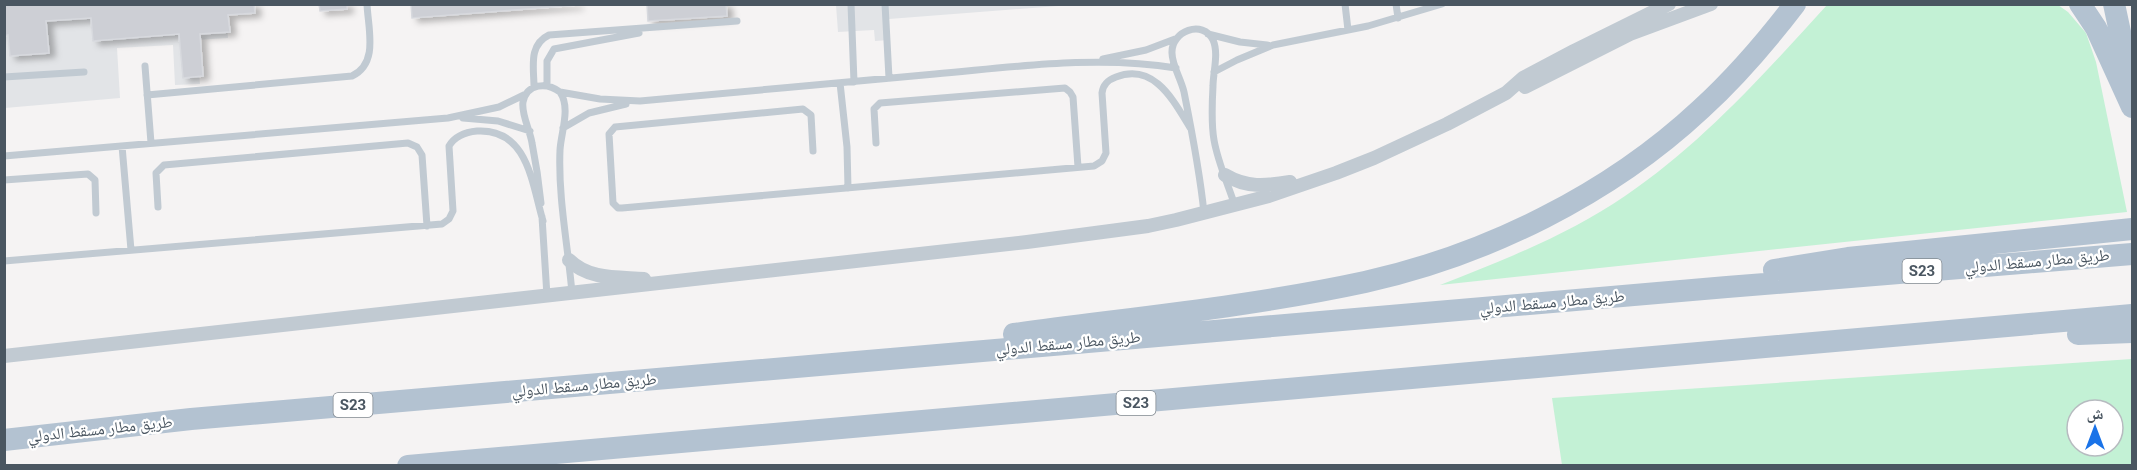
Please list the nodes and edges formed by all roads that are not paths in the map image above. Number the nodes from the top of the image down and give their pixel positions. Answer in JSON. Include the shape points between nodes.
{"nodes":[{"id":1,"x":367,"y":4,"type":"edge"},
{"id":2,"x":851,"y":4,"type":"edge"},
{"id":3,"x":885,"y":4,"type":"edge"},
{"id":4,"x":1345,"y":4,"type":"edge"},
{"id":5,"x":1396,"y":4,"type":"edge"},
{"id":6,"x":1442,"y":4,"type":"edge"},
{"id":7,"x":1669,"y":4,"type":"edge"},
{"id":8,"x":1711,"y":4,"type":"edge"},
{"id":9,"x":1795,"y":4,"type":"edge"},
{"id":10,"x":2080,"y":4,"type":"edge"},
{"id":11,"x":2114,"y":4,"type":"edge"},
{"id":12,"x":1398,"y":18,"type":"junction"},
{"id":13,"x":738,"y":21,"type":"dead end"},
{"id":14,"x":671,"y":27,"type":"junction"},
{"id":15,"x":1348,"y":30,"type":"junction"},
{"id":16,"x":1208,"y":34,"type":"junction"},
{"id":17,"x":1175,"y":39,"type":"junction"},
{"id":18,"x":1273,"y":45,"type":"junction"},
{"id":19,"x":1095,"y":62,"type":"junction"},
{"id":20,"x":145,"y":66,"type":"dead end"},
{"id":21,"x":1176,"y":68,"type":"junction"},
{"id":22,"x":84,"y":72,"type":"dead end"},
{"id":23,"x":1214,"y":72,"type":"junction"},
{"id":24,"x":4,"y":77,"type":"edge"},
{"id":25,"x":889,"y":78,"type":"junction"},
{"id":26,"x":854,"y":82,"type":"junction"},
{"id":27,"x":840,"y":83,"type":"junction"},
{"id":28,"x":547,"y":85,"type":"junction"},
{"id":29,"x":534,"y":87,"type":"junction"},
{"id":30,"x":2133,"y":90,"type":"edge"},
{"id":31,"x":560,"y":92,"type":"junction"},
{"id":32,"x":1506,"y":93,"type":"junction"},
{"id":33,"x":526,"y":94,"type":"junction"},
{"id":34,"x":147,"y":95,"type":"junction"},
{"id":35,"x":640,"y":101,"type":"junction"},
{"id":36,"x":2133,"y":107,"type":"edge"},
{"id":37,"x":448,"y":118,"type":"junction"},
{"id":38,"x":563,"y":128,"type":"junction"},
{"id":39,"x":1191,"y":129,"type":"junction"},
{"id":40,"x":530,"y":131,"type":"junction"},
{"id":41,"x":151,"y":143,"type":"junction"},
{"id":42,"x":876,"y":143,"type":"dead end"},
{"id":43,"x":122,"y":146,"type":"junction"},
{"id":44,"x":813,"y":151,"type":"dead end"},
{"id":45,"x":4,"y":156,"type":"edge"},
{"id":46,"x":1078,"y":167,"type":"junction"},
{"id":47,"x":1336,"y":173,"type":"junction"},
{"id":48,"x":1225,"y":174,"type":"junction"},
{"id":49,"x":4,"y":180,"type":"edge"},
{"id":50,"x":848,"y":188,"type":"junction"},
{"id":51,"x":1235,"y":206,"type":"junction"},
{"id":52,"x":158,"y":207,"type":"dead end"},
{"id":53,"x":96,"y":213,"type":"dead end"},
{"id":54,"x":1204,"y":214,"type":"junction"},
{"id":55,"x":543,"y":221,"type":"junction"},
{"id":56,"x":427,"y":226,"type":"junction"},
{"id":57,"x":2122,"y":230,"type":"edge"},
{"id":58,"x":131,"y":250,"type":"junction"},
{"id":59,"x":2125,"y":254,"type":"edge"},
{"id":60,"x":4,"y":261,"type":"edge"},
{"id":61,"x":569,"y":261,"type":"junction"},
{"id":62,"x":676,"y":282,"type":"junction"},
{"id":63,"x":1727,"y":286,"type":"junction"},
{"id":64,"x":572,"y":293,"type":"junction"},
{"id":65,"x":547,"y":296,"type":"junction"},
{"id":66,"x":2131,"y":324,"type":"edge"},
{"id":67,"x":4,"y":356,"type":"edge"},
{"id":68,"x":702,"y":375,"type":"junction"},
{"id":69,"x":4,"y":440,"type":"edge"},
{"id":70,"x":408,"y":465,"type":"edge"}],
"edges":[{"from":1,"to":34,"type":"lane","via":[[369,58],[352,76]]},
{"from":2,"to":26,"type":"lane"},
{"from":3,"to":25,"type":"lane"},
{"from":4,"to":15,"type":"lane"},
{"from":5,"to":12,"type":"lane"},
{"from":6,"to":12,"type":"lane"},
{"from":7,"to":32,"type":"street","via":[[1523,78]]},
{"from":8,"to":32,"type":"street","via":[[1649,26],[1522,89]]},
{"from":9,"to":68,"type":"main road","via":[[1728,84],[1637,161],[1521,228],[1419,267],[1253,302]]},
{"from":10,"to":36,"type":"main road","via":[[2096,28]]},
{"from":11,"to":30,"type":"main road"},
{"from":12,"to":15,"type":"lane"},
{"from":13,"to":14,"type":"lane"},
{"from":14,"to":28,"type":"lane","via":[[558,47],[548,56]]},
{"from":14,"to":29,"type":"lane","via":[[549,35],[539,41],[534,51]]},
{"from":15,"to":18,"type":"lane"},
{"from":16,"to":17,"type":"lane","via":[[1190,29]]},
{"from":16,"to":18,"type":"lane"},
{"from":16,"to":23,"type":"lane","via":[[1214,41]]},
{"from":17,"to":19,"type":"lane"},
{"from":17,"to":21,"type":"lane","via":[[1172,57]]},
{"from":18,"to":23,"type":"lane"},
{"from":19,"to":21,"type":"lane"},
{"from":19,"to":25,"type":"lane"},
{"from":20,"to":34,"type":"lane"},
{"from":21,"to":39,"type":"lane"},
{"from":22,"to":24,"type":"lane"},
{"from":23,"to":48,"type":"lane","via":[[1213,131]]},
{"from":25,"to":26,"type":"lane"},
{"from":26,"to":27,"type":"lane"},
{"from":27,"to":35,"type":"lane"},
{"from":27,"to":50,"type":"lane"},
{"from":28,"to":29,"type":"lane"},
{"from":28,"to":31,"type":"lane"},
{"from":29,"to":33,"type":"lane"},
{"from":31,"to":35,"type":"lane"},
{"from":31,"to":38,"type":"lane","via":[[566,105]]},
{"from":32,"to":47,"type":"street","via":[[1411,142]]},
{"from":33,"to":37,"type":"lane","via":[[499,107]]},
{"from":33,"to":40,"type":"lane","via":[[523,109]]},
{"from":34,"to":41,"type":"lane"},
{"from":35,"to":38,"type":"lane","via":[[589,113]]},
{"from":37,"to":40,"type":"lane","via":[[498,121]]},
{"from":37,"to":41,"type":"lane"},
{"from":38,"to":61,"type":"lane","via":[[560,174]]},
{"from":39,"to":46,"type":"lane","via":[[1169,94],[1146,76],[1130,74],[1110,79],[1102,89],[1105,158],[1094,166]]},
{"from":39,"to":54,"type":"lane"},
{"from":40,"to":55,"type":"lane"},
{"from":41,"to":43,"type":"lane"},
{"from":42,"to":46,"type":"lane","via":[[874,109],[879,103],[1065,88],[1073,98]]},
{"from":43,"to":45,"type":"lane"},
{"from":43,"to":58,"type":"lane"},
{"from":44,"to":50,"type":"lane","via":[[811,115],[803,109],[615,128],[609,134],[613,203],[622,208]]},
{"from":46,"to":50,"type":"lane"},
{"from":47,"to":48,"type":"street","via":[[1255,186]]},
{"from":47,"to":51,"type":"street"},
{"from":48,"to":51,"type":"lane"},
{"from":49,"to":53,"type":"lane","via":[[88,174],[95,180]]},
{"from":51,"to":54,"type":"street"},
{"from":52,"to":56,"type":"lane","via":[[156,173],[164,165],[408,143],[422,155]]},
{"from":54,"to":62,"type":"street","via":[[1088,234]]},
{"from":55,"to":56,"type":"lane","via":[[519,148],[500,134],[479,131],[459,136],[449,146],[452,215],[446,222]]},
{"from":55,"to":65,"type":"lane"},
{"from":56,"to":58,"type":"lane"},
{"from":57,"to":63,"type":"main road","via":[[1828,261],[1756,274]]},
{"from":58,"to":60,"type":"lane"},
{"from":59,"to":63,"type":"main road","name":"طريق مطار مسقط الدولي","number":"S23"},
{"from":61,"to":62,"type":"street","via":[[594,275]]},
{"from":61,"to":64,"type":"lane"},
{"from":62,"to":64,"type":"street"},
{"from":63,"to":68,"type":"main road","name":"طريق مطار مسقط الدولي","number":"S23"},
{"from":64,"to":65,"type":"street"},
{"from":65,"to":67,"type":"street"},
{"from":66,"to":70,"type":"main road","number":"S23","via":[[1863,338]]},
{"from":68,"to":69,"type":"main road","name":"طريق مطار مسقط الدولي","number":"S23","via":[[191,419]]}]}
